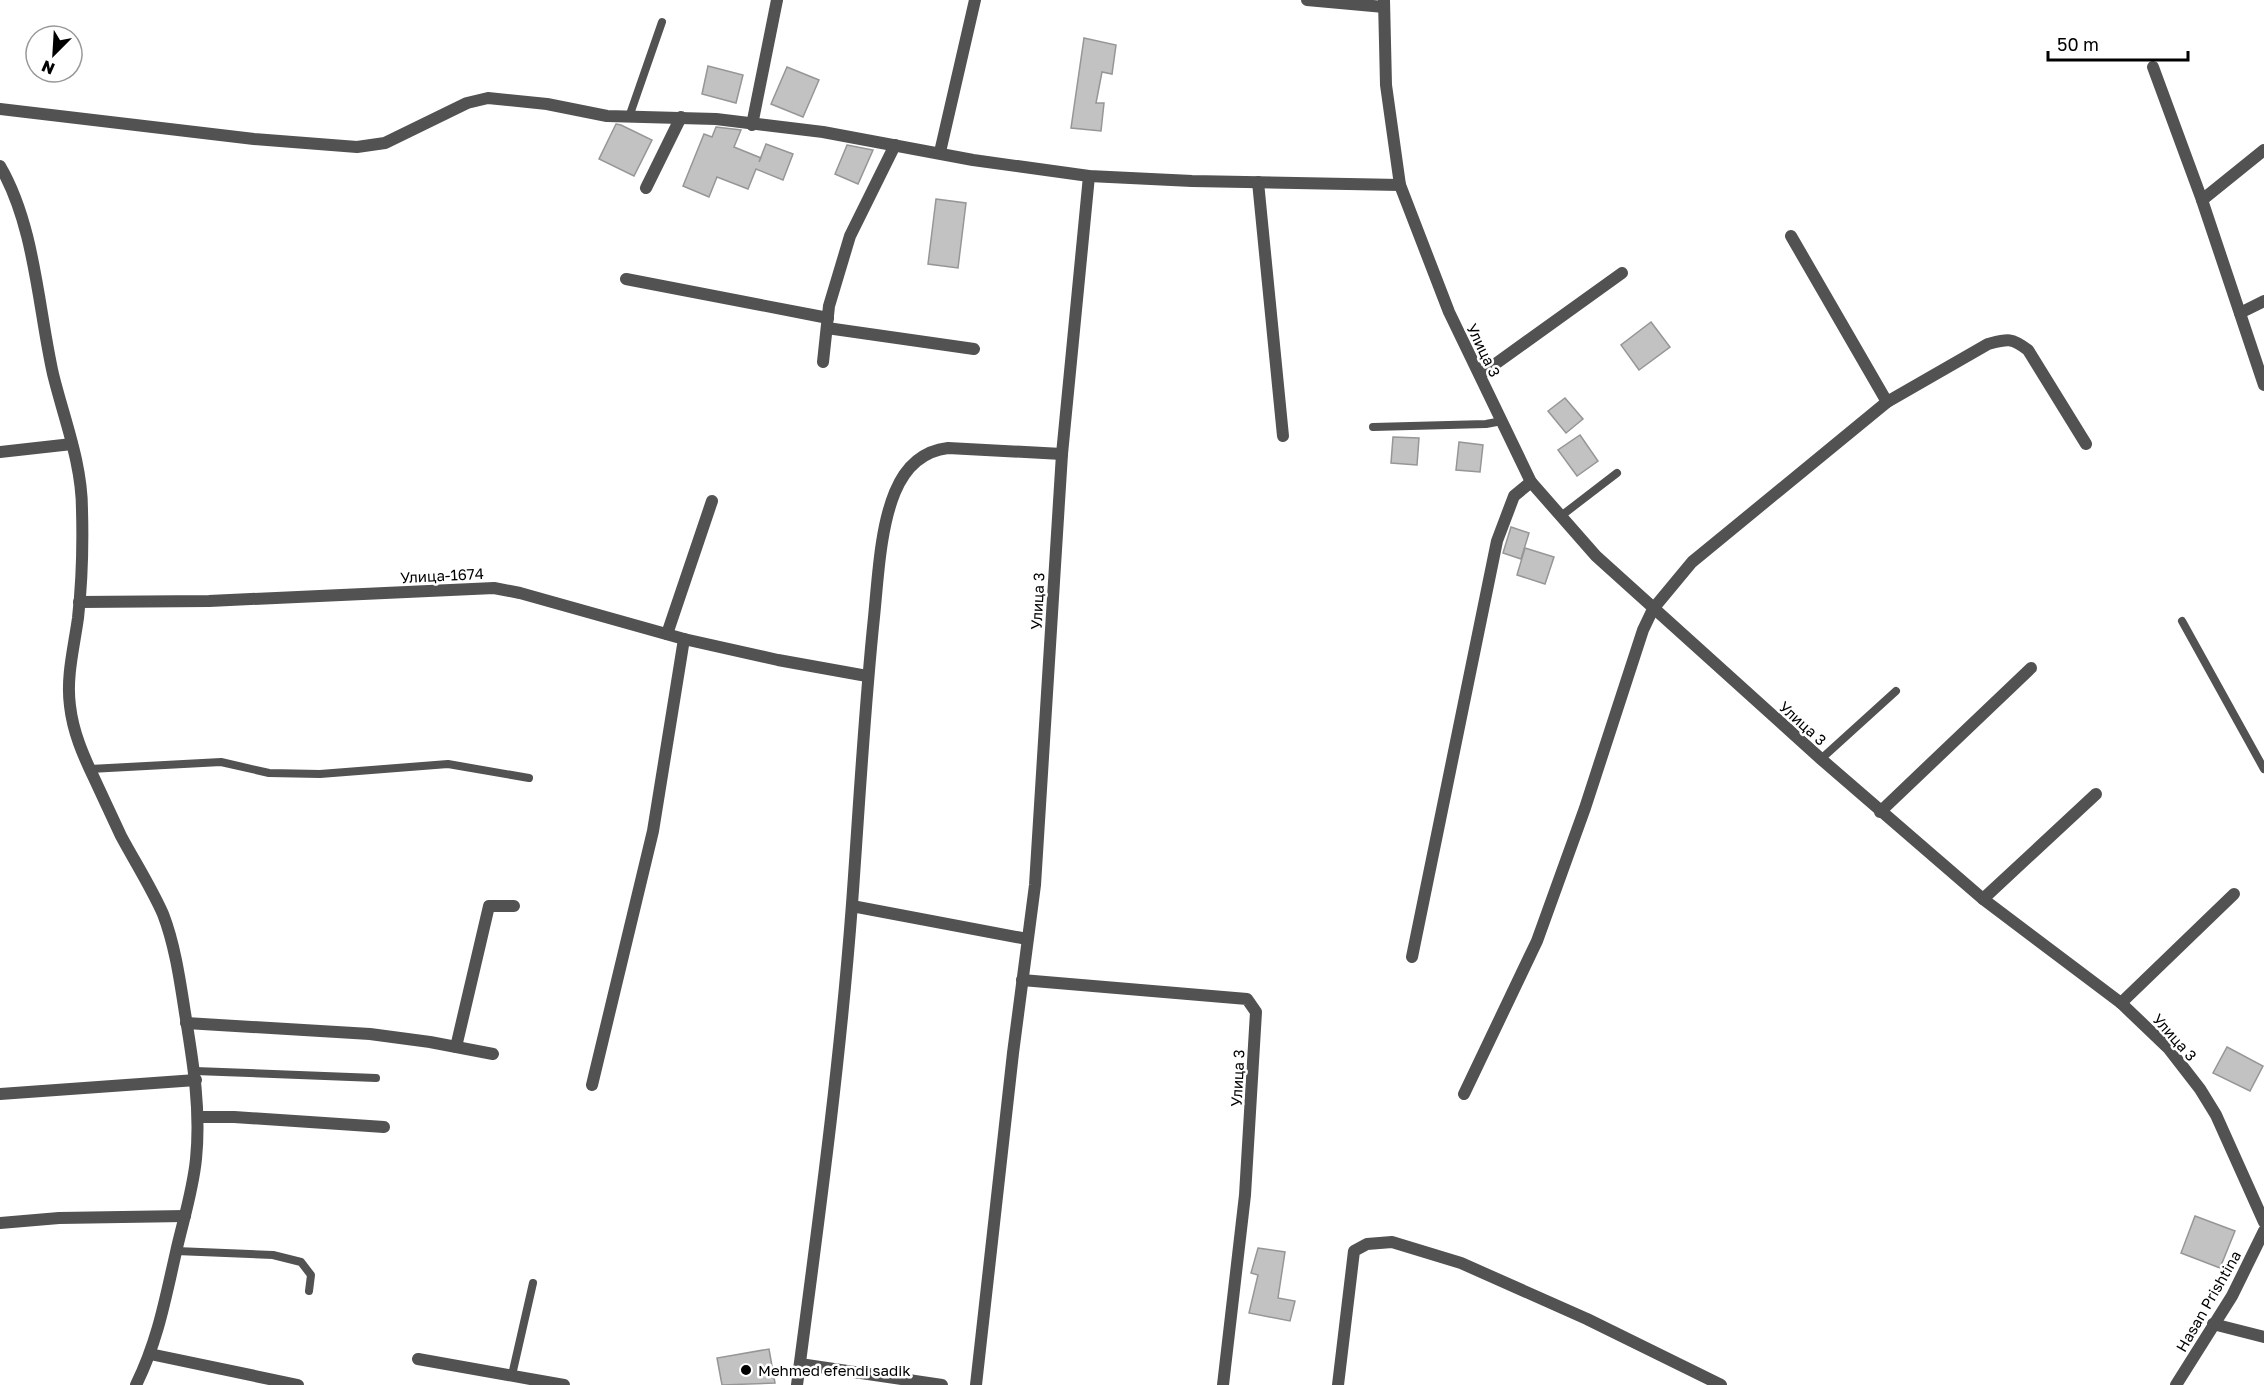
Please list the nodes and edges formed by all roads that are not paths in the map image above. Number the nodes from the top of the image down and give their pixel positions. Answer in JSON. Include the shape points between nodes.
{"nodes":[{"id":1,"x":777,"y":0,"type":"edge"},
{"id":2,"x":975,"y":0,"type":"edge"},
{"id":3,"x":1307,"y":0,"type":"edge"},
{"id":4,"x":1384,"y":4,"type":"edge"},
{"id":5,"x":662,"y":22,"type":"dead end"},
{"id":6,"x":2153,"y":67,"type":"dead end"},
{"id":7,"x":0,"y":109,"type":"edge"},
{"id":8,"x":629,"y":117,"type":"junction"},
{"id":9,"x":681,"y":117,"type":"junction"},
{"id":10,"x":752,"y":125,"type":"junction"},
{"id":11,"x":895,"y":145,"type":"junction"},
{"id":12,"x":2264,"y":150,"type":"edge"},
{"id":13,"x":940,"y":152,"type":"junction"},
{"id":14,"x":0,"y":166,"type":"edge"},
{"id":15,"x":1089,"y":176,"type":"junction"},
{"id":16,"x":1258,"y":182,"type":"junction"},
{"id":17,"x":1400,"y":185,"type":"junction"},
{"id":18,"x":646,"y":188,"type":"dead end"},
{"id":19,"x":2202,"y":200,"type":"junction"},
{"id":20,"x":1791,"y":236,"type":"dead end"},
{"id":21,"x":1622,"y":273,"type":"dead end"},
{"id":22,"x":626,"y":279,"type":"dead end"},
{"id":23,"x":2264,"y":301,"type":"edge"},
{"id":24,"x":2240,"y":314,"type":"junction"},
{"id":25,"x":827,"y":323,"type":"junction"},
{"id":26,"x":974,"y":349,"type":"dead end"},
{"id":27,"x":823,"y":362,"type":"dead end"},
{"id":28,"x":1480,"y":375,"type":"junction"},
{"id":29,"x":2264,"y":385,"type":"edge"},
{"id":30,"x":1887,"y":402,"type":"junction"},
{"id":31,"x":1502,"y":421,"type":"junction"},
{"id":32,"x":1373,"y":427,"type":"dead end"},
{"id":33,"x":1283,"y":436,"type":"dead end"},
{"id":34,"x":72,"y":444,"type":"junction"},
{"id":35,"x":2086,"y":444,"type":"dead end"},
{"id":36,"x":0,"y":452,"type":"edge"},
{"id":37,"x":1062,"y":454,"type":"junction"},
{"id":38,"x":1617,"y":473,"type":"dead end"},
{"id":39,"x":1532,"y":482,"type":"junction"},
{"id":40,"x":712,"y":501,"type":"dead end"},
{"id":41,"x":1561,"y":516,"type":"junction"},
{"id":42,"x":79,"y":602,"type":"junction"},
{"id":43,"x":1653,"y":609,"type":"junction"},
{"id":44,"x":2182,"y":621,"type":"dead end"},
{"id":45,"x":667,"y":634,"type":"junction"},
{"id":46,"x":684,"y":639,"type":"junction"},
{"id":47,"x":2031,"y":668,"type":"dead end"},
{"id":48,"x":867,"y":676,"type":"junction"},
{"id":49,"x":1896,"y":691,"type":"dead end"},
{"id":50,"x":1821,"y":759,"type":"junction"},
{"id":51,"x":90,"y":769,"type":"junction"},
{"id":52,"x":2264,"y":769,"type":"edge"},
{"id":53,"x":529,"y":778,"type":"dead end"},
{"id":54,"x":2096,"y":794,"type":"dead end"},
{"id":55,"x":1880,"y":812,"type":"junction"},
{"id":56,"x":2234,"y":894,"type":"dead end"},
{"id":57,"x":1983,"y":899,"type":"junction"},
{"id":58,"x":514,"y":906,"type":"dead end"},
{"id":59,"x":852,"y":906,"type":"junction"},
{"id":60,"x":1027,"y":939,"type":"junction"},
{"id":61,"x":1412,"y":957,"type":"dead end"},
{"id":62,"x":1022,"y":980,"type":"junction"},
{"id":63,"x":2121,"y":1003,"type":"junction"},
{"id":64,"x":186,"y":1023,"type":"junction"},
{"id":65,"x":456,"y":1047,"type":"junction"},
{"id":66,"x":493,"y":1054,"type":"dead end"},
{"id":67,"x":195,"y":1076,"type":"junction"},
{"id":68,"x":376,"y":1078,"type":"dead end"},
{"id":69,"x":592,"y":1085,"type":"dead end"},
{"id":70,"x":0,"y":1094,"type":"edge"},
{"id":71,"x":1464,"y":1094,"type":"dead end"},
{"id":72,"x":198,"y":1117,"type":"junction"},
{"id":73,"x":384,"y":1127,"type":"dead end"},
{"id":74,"x":185,"y":1216,"type":"junction"},
{"id":75,"x":2264,"y":1222,"type":"edge"},
{"id":76,"x":0,"y":1223,"type":"edge"},
{"id":77,"x":2264,"y":1231,"type":"edge"},
{"id":78,"x":176,"y":1251,"type":"junction"},
{"id":79,"x":533,"y":1283,"type":"dead end"},
{"id":80,"x":309,"y":1291,"type":"dead end"},
{"id":81,"x":2213,"y":1324,"type":"junction"},
{"id":82,"x":2264,"y":1337,"type":"edge"},
{"id":83,"x":150,"y":1354,"type":"junction"},
{"id":84,"x":418,"y":1359,"type":"dead end"},
{"id":85,"x":800,"y":1364,"type":"junction"},
{"id":86,"x":512,"y":1375,"type":"junction"},
{"id":87,"x":136,"y":1385,"type":"edge"},
{"id":88,"x":298,"y":1385,"type":"edge"},
{"id":89,"x":564,"y":1385,"type":"edge"},
{"id":90,"x":797,"y":1385,"type":"edge"},
{"id":91,"x":942,"y":1385,"type":"edge"},
{"id":92,"x":976,"y":1385,"type":"edge"},
{"id":93,"x":1223,"y":1385,"type":"edge"},
{"id":94,"x":1338,"y":1385,"type":"edge"},
{"id":95,"x":1721,"y":1385,"type":"edge"},
{"id":96,"x":2176,"y":1385,"type":"edge"}],
"edges":[{"from":1,"to":10,"type":"street"},
{"from":2,"to":13,"type":"street"},
{"from":3,"to":4,"type":"street"},
{"from":4,"to":17,"type":"street","name":"Улица 3","via":[[1386,85]]},
{"from":5,"to":8,"type":"lane"},
{"from":6,"to":19,"type":"street"},
{"from":7,"to":8,"type":"street","via":[[357,147],[385,143],[488,98]]},
{"from":8,"to":9,"type":"street"},
{"from":9,"to":10,"type":"street"},
{"from":9,"to":18,"type":"street"},
{"from":10,"to":11,"type":"street"},
{"from":11,"to":13,"type":"street"},
{"from":11,"to":25,"type":"street","via":[[850,236]]},
{"from":12,"to":19,"type":"street"},
{"from":13,"to":15,"type":"street"},
{"from":14,"to":34,"type":"street","via":[[20,213],[32,256],[53,373]]},
{"from":15,"to":16,"type":"street"},
{"from":15,"to":37,"type":"street","name":"Улица 3"},
{"from":16,"to":17,"type":"street"},
{"from":16,"to":33,"type":"street"},
{"from":17,"to":28,"type":"street","name":"Улица 3","via":[[1449,312]]},
{"from":19,"to":24,"type":"street"},
{"from":20,"to":30,"type":"street"},
{"from":21,"to":28,"type":"street"},
{"from":22,"to":25,"type":"street"},
{"from":23,"to":24,"type":"street"},
{"from":24,"to":29,"type":"street"},
{"from":25,"to":26,"type":"street"},
{"from":25,"to":27,"type":"street"},
{"from":28,"to":31,"type":"street","name":"Улица 3"},
{"from":30,"to":35,"type":"street","via":[[1988,344],[2015,340],[2028,350]]},
{"from":30,"to":43,"type":"street","via":[[1692,562]]},
{"from":31,"to":32,"type":"lane"},
{"from":31,"to":39,"type":"street","name":"Улица 3"},
{"from":34,"to":36,"type":"street"},
{"from":34,"to":42,"type":"street","via":[[82,508]]},
{"from":37,"to":48,"type":"street","via":[[948,448],[923,454],[895,492],[885,531]]},
{"from":37,"to":60,"type":"street","name":"Улица 3","via":[[1035,885]]},
{"from":38,"to":41,"type":"lane"},
{"from":39,"to":41,"type":"street","name":"Улица 3"},
{"from":39,"to":61,"type":"street","via":[[1514,496],[1497,541]]},
{"from":40,"to":45,"type":"street"},
{"from":41,"to":43,"type":"street","name":"Улица 3","via":[[1596,556]]},
{"from":42,"to":45,"type":"street","name":"Улица-1674","via":[[208,601],[494,588]]},
{"from":42,"to":51,"type":"street","via":[[70,705]]},
{"from":43,"to":50,"type":"street","name":"Улица 3"},
{"from":43,"to":71,"type":"street","via":[[1536,940]]},
{"from":44,"to":52,"type":"lane"},
{"from":45,"to":46,"type":"street","name":"Улица-1674"},
{"from":46,"to":48,"type":"street","name":"Улица-1674"},
{"from":46,"to":69,"type":"street","via":[[653,831]]},
{"from":47,"to":55,"type":"street"},
{"from":48,"to":59,"type":"street"},
{"from":49,"to":50,"type":"lane"},
{"from":50,"to":55,"type":"street","name":"Улица 3"},
{"from":51,"to":53,"type":"lane","via":[[221,762],[269,773],[320,774],[448,764]]},
{"from":51,"to":64,"type":"street","via":[[163,915]]},
{"from":54,"to":57,"type":"street"},
{"from":55,"to":57,"type":"street","name":"Улица 3"},
{"from":56,"to":63,"type":"street"},
{"from":57,"to":63,"type":"street","name":"Улица 3"},
{"from":58,"to":65,"type":"street","via":[[489,906]]},
{"from":59,"to":60,"type":"street"},
{"from":59,"to":85,"type":"street"},
{"from":60,"to":62,"type":"street","name":"Улица 3"},
{"from":62,"to":92,"type":"street","name":"Улица 3"},
{"from":62,"to":93,"type":"street","name":"Улица 3","via":[[1247,999],[1256,1012],[1245,1195]]},
{"from":63,"to":75,"type":"street","name":"Улица 3","via":[[2169,1049],[2200,1089],[2216,1115]]},
{"from":64,"to":65,"type":"street","via":[[370,1034]]},
{"from":64,"to":67,"type":"street"},
{"from":65,"to":66,"type":"street"},
{"from":67,"to":68,"type":"lane"},
{"from":67,"to":70,"type":"street"},
{"from":67,"to":72,"type":"street"},
{"from":72,"to":73,"type":"street"},
{"from":72,"to":74,"type":"street","via":[[196,1160]]},
{"from":74,"to":76,"type":"street"},
{"from":74,"to":78,"type":"street"},
{"from":77,"to":81,"type":"street","name":"Hasan Prishtina","via":[[2232,1296]]},
{"from":78,"to":80,"type":"lane","via":[[273,1255],[301,1262],[311,1275]]},
{"from":78,"to":83,"type":"street","via":[[166,1303]]},
{"from":79,"to":86,"type":"lane"},
{"from":81,"to":82,"type":"street"},
{"from":81,"to":96,"type":"street","name":"Hasan Prishtina"},
{"from":83,"to":87,"type":"street"},
{"from":83,"to":88,"type":"street"},
{"from":84,"to":86,"type":"street"},
{"from":85,"to":90,"type":"street"},
{"from":85,"to":91,"type":"street"},
{"from":86,"to":89,"type":"street"},
{"from":94,"to":95,"type":"street","via":[[1354,1251],[1367,1244],[1392,1242],[1461,1263]]}]}
